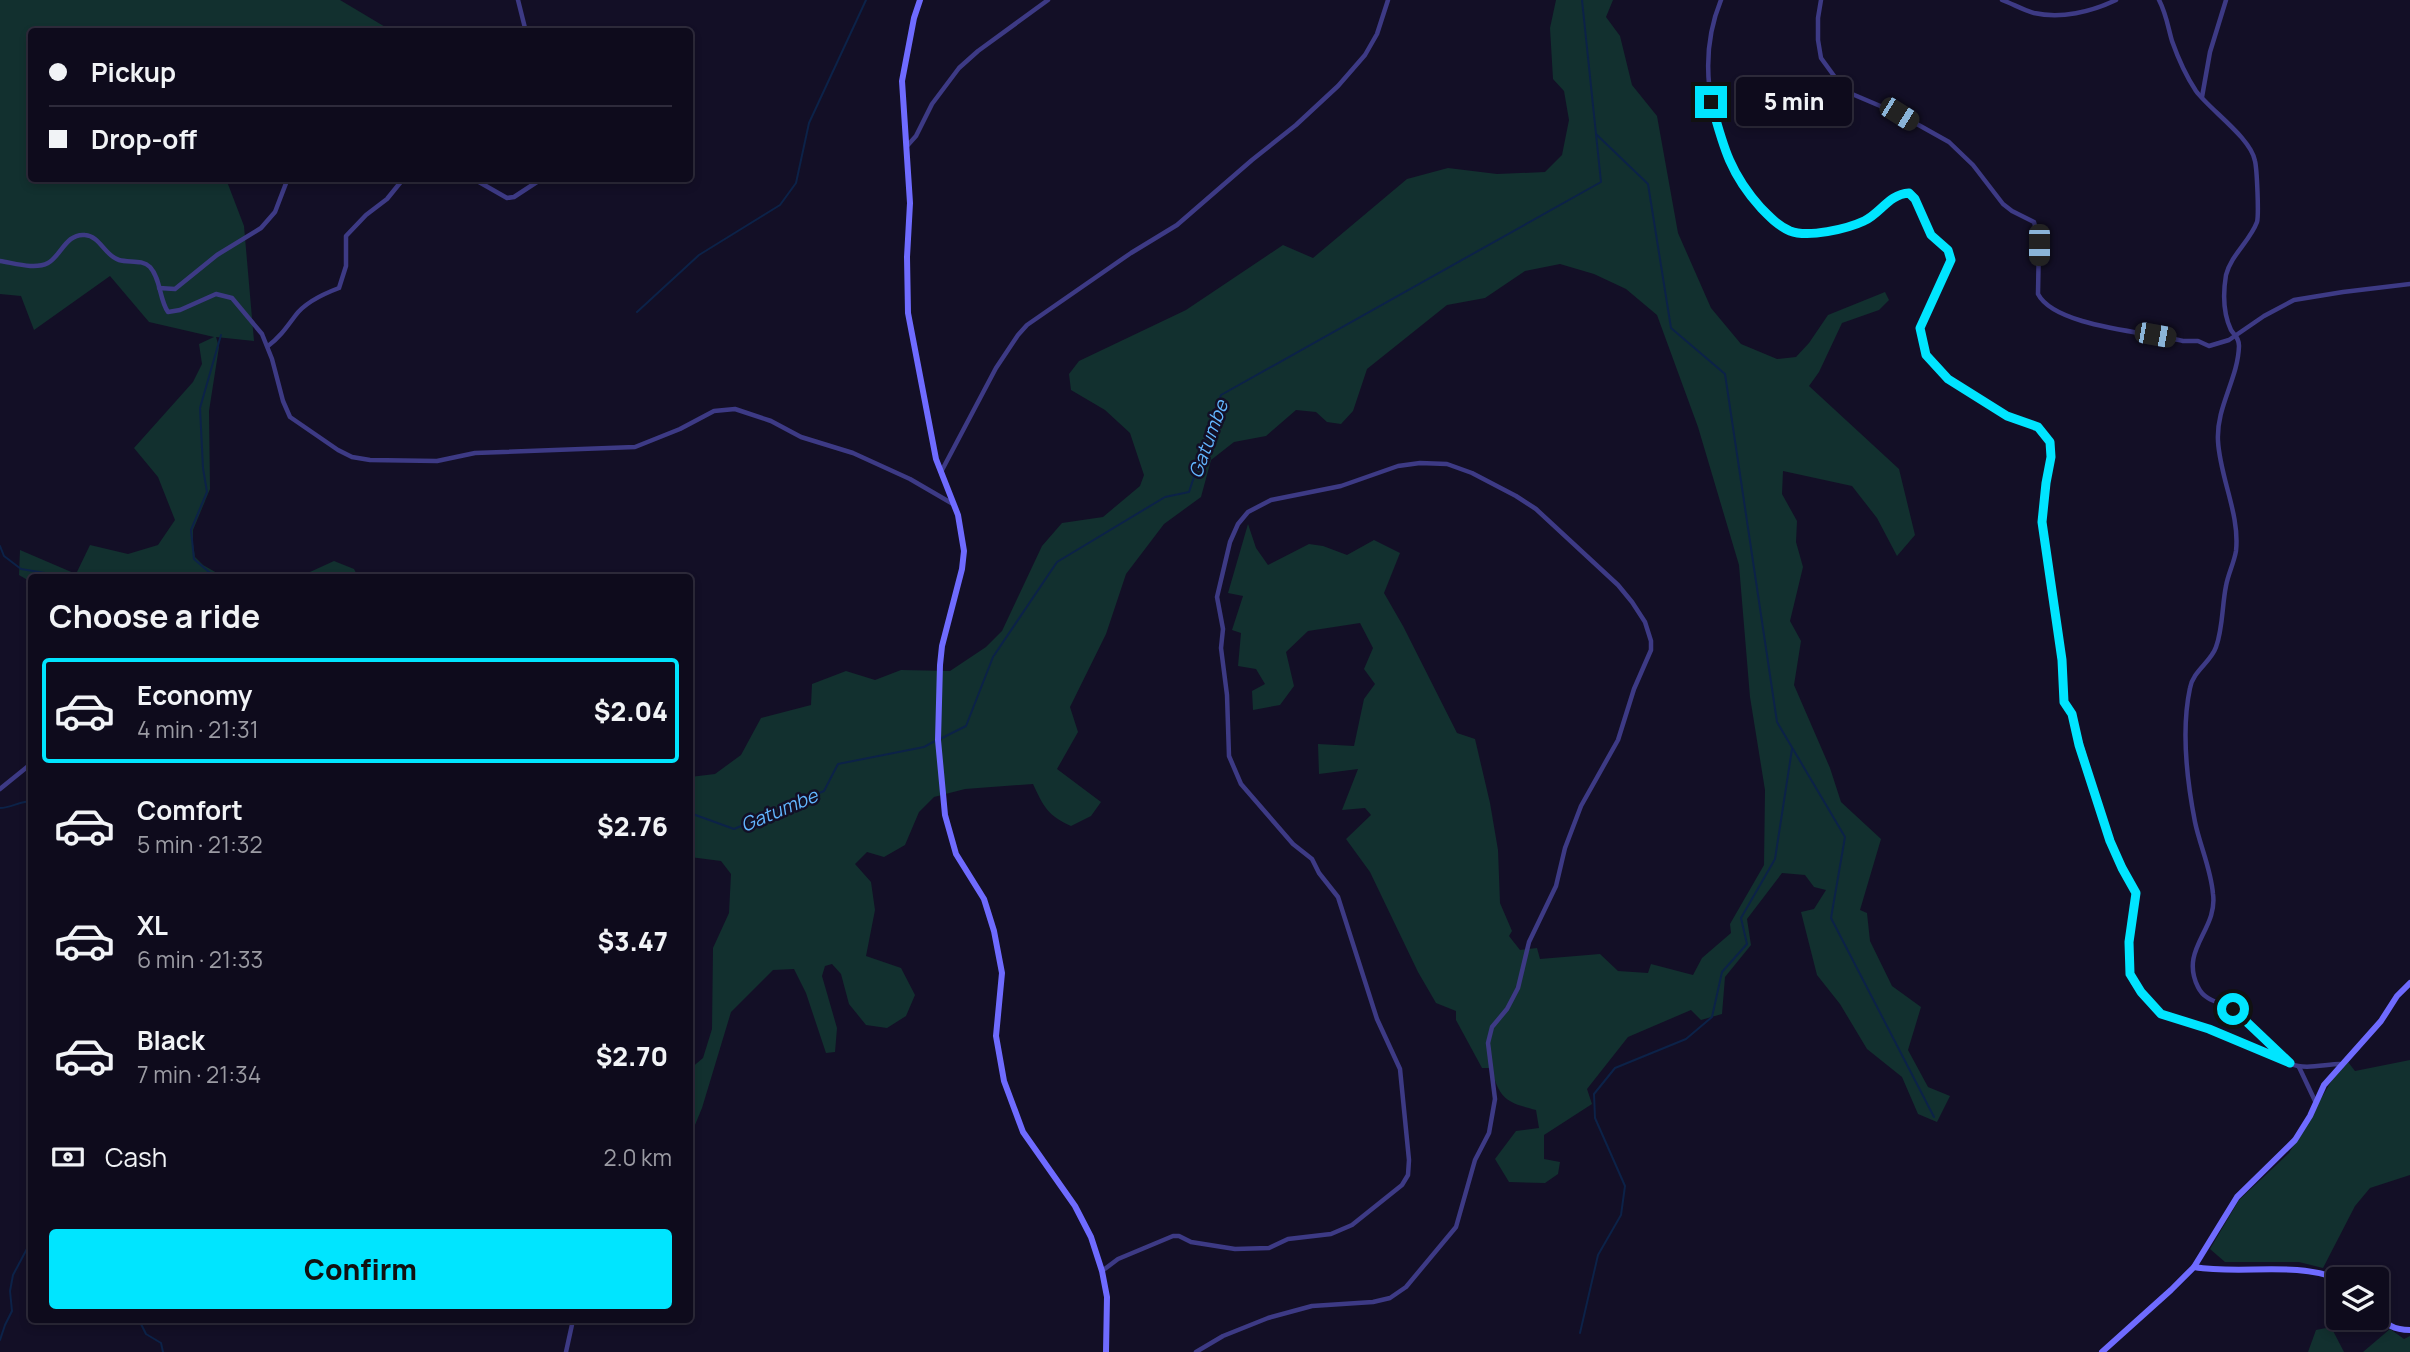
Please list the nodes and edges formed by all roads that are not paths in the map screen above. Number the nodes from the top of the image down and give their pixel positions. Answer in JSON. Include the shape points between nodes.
{"nodes":[{"id":1,"x":518,"y":0,"type":"edge"},
{"id":2,"x":920,"y":0,"type":"edge"},
{"id":3,"x":1048,"y":0,"type":"edge"},
{"id":4,"x":1388,"y":0,"type":"edge"},
{"id":5,"x":1721,"y":0,"type":"edge"},
{"id":6,"x":1821,"y":0,"type":"edge"},
{"id":7,"x":2002,"y":0,"type":"edge"},
{"id":8,"x":2116,"y":0,"type":"edge"},
{"id":9,"x":2160,"y":0,"type":"edge"},
{"id":10,"x":2226,"y":0,"type":"edge"},
{"id":11,"x":525,"y":28,"type":"edge"},
{"id":12,"x":2202,"y":97,"type":"junction"},
{"id":13,"x":907,"y":146,"type":"junction"},
{"id":14,"x":286,"y":182,"type":"edge"},
{"id":15,"x":401,"y":182,"type":"edge"},
{"id":16,"x":479,"y":182,"type":"edge"},
{"id":17,"x":537,"y":182,"type":"edge"},
{"id":18,"x":0,"y":261,"type":"edge"},
{"id":19,"x":2410,"y":284,"type":"edge"},
{"id":20,"x":159,"y":288,"type":"junction"},
{"id":21,"x":2235,"y":335,"type":"junction"},
{"id":22,"x":268,"y":346,"type":"junction"},
{"id":23,"x":940,"y":473,"type":"junction"},
{"id":24,"x":953,"y":504,"type":"junction"},
{"id":25,"x":28,"y":766,"type":"edge"},
{"id":26,"x":0,"y":789,"type":"edge"},
{"id":27,"x":2410,"y":983,"type":"edge"},
{"id":28,"x":2290,"y":1063,"type":"junction"},
{"id":29,"x":2340,"y":1065,"type":"junction"},
{"id":30,"x":2299,"y":1066,"type":"junction"},
{"id":31,"x":2316,"y":1103,"type":"junction"},
{"id":32,"x":2194,"y":1267,"type":"junction"},
{"id":33,"x":1102,"y":1271,"type":"junction"},
{"id":34,"x":2326,"y":1274,"type":"edge"},
{"id":35,"x":572,"y":1323,"type":"edge"},
{"id":36,"x":2389,"y":1325,"type":"edge"},
{"id":37,"x":2410,"y":1330,"type":"edge"},
{"id":38,"x":566,"y":1352,"type":"edge"},
{"id":39,"x":1106,"y":1352,"type":"edge"},
{"id":40,"x":1196,"y":1352,"type":"edge"},
{"id":41,"x":2102,"y":1352,"type":"edge"}],
"edges":[{"from":1,"to":11,"type":"street"},
{"from":2,"to":13,"type":"main road","via":[[902,81]]},
{"from":3,"to":13,"type":"street","via":[[959,68]]},
{"from":4,"to":23,"type":"street","via":[[1365,55],[1296,125],[1178,225],[1017,335]]},
{"from":5,"to":28,"type":"street","via":[[1711,25],[1707,69],[1711,102],[1737,178],[1776,223],[1792,232],[1825,232],[1857,224],[1894,197],[1912,195],[1931,235],[1948,250],[1951,260],[1920,328],[1926,355],[1948,379],[2007,416],[2038,427],[2050,442],[2042,522],[2064,702],[2072,714],[2110,841],[2136,893],[2129,942],[2133,983],[2161,1014]]},
{"from":6,"to":21,"type":"street","via":[[1821,58],[1845,92],[1899,114],[1949,142],[2003,204],[2034,222],[2039,240],[2037,289],[2045,304],[2078,321],[2208,346]]},
{"from":7,"to":8,"type":"street","via":[[2031,12],[2055,14],[2081,13]]},
{"from":9,"to":12,"type":"street","via":[[2178,57]]},
{"from":10,"to":12,"type":"street"},
{"from":12,"to":21,"type":"street","via":[[2247,145],[2255,161],[2258,220],[2226,274],[2224,304]]},
{"from":13,"to":23,"type":"main road","via":[[908,313]]},
{"from":14,"to":20,"type":"street","via":[[275,212],[261,228],[175,289]]},
{"from":15,"to":22,"type":"street","via":[[346,236],[346,267],[339,288],[307,304]]},
{"from":16,"to":17,"type":"street","via":[[507,198]]},
{"from":18,"to":20,"type":"street","via":[[36,266],[50,262],[64,245],[83,234],[116,259],[149,266]]},
{"from":19,"to":21,"type":"street","via":[[2290,301]]},
{"from":20,"to":22,"type":"street","via":[[172,313],[216,294],[232,298]]},
{"from":21,"to":28,"type":"street","via":[[2239,342],[2236,363],[2224,397],[2218,438],[2235,525],[2235,554],[2217,643],[2193,679],[2186,709],[2195,824],[2214,900],[2193,961],[2203,995],[2236,1011]]},
{"from":22,"to":24,"type":"street","via":[[290,417],[352,457],[437,461],[475,453],[635,447],[714,411],[735,409],[853,453]]},
{"from":23,"to":24,"type":"main road"},
{"from":24,"to":33,"type":"main road","via":[[964,551],[940,664],[937,740],[947,825],[956,854],[988,907],[997,941],[1002,973],[996,1036],[1004,1081],[1023,1132],[1075,1206]]},
{"from":25,"to":26,"type":"street"},
{"from":27,"to":29,"type":"main road"},
{"from":28,"to":30,"type":"street"},
{"from":29,"to":30,"type":"street"},
{"from":29,"to":31,"type":"main road"},
{"from":30,"to":31,"type":"street"},
{"from":31,"to":32,"type":"main road","via":[[2290,1146],[2237,1197]]},
{"from":32,"to":34,"type":"main road"},
{"from":32,"to":41,"type":"main road"},
{"from":33,"to":39,"type":"main road","via":[[1107,1297]]},
{"from":33,"to":40,"type":"street","via":[[1118,1259],[1173,1236],[1235,1249],[1269,1248],[1288,1239],[1331,1234],[1359,1220],[1408,1175],[1400,1069],[1377,1019],[1338,897],[1312,859],[1241,784],[1231,763],[1223,622],[1217,597],[1238,524],[1259,505],[1341,486],[1398,466],[1447,464],[1472,473],[1536,509],[1611,577],[1645,622],[1651,641],[1649,656],[1618,740],[1572,828],[1556,886],[1529,942],[1518,988],[1489,1033],[1495,1110],[1456,1227],[1406,1287],[1391,1298],[1312,1306],[1268,1318]]},
{"from":35,"to":38,"type":"street"},
{"from":36,"to":37,"type":"main road"}]}
